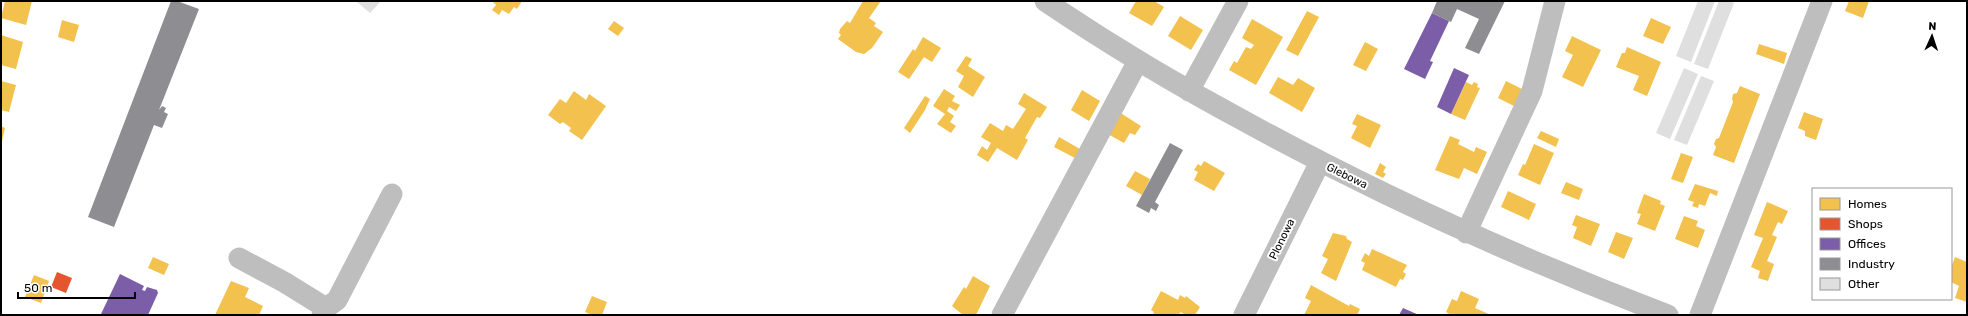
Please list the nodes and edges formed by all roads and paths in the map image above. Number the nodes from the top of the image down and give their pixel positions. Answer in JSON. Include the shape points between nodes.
{"nodes":[{"id":1,"x":1045,"y":1,"type":"edge"},
{"id":2,"x":1238,"y":1,"type":"edge"},
{"id":3,"x":1554,"y":1,"type":"edge"},
{"id":4,"x":1822,"y":1,"type":"edge"},
{"id":5,"x":1138,"y":61,"type":"junction"},
{"id":6,"x":1190,"y":91,"type":"junction"},
{"id":7,"x":1320,"y":162,"type":"junction"},
{"id":8,"x":392,"y":194,"type":"dead end"},
{"id":9,"x":1466,"y":233,"type":"junction"},
{"id":10,"x":239,"y":258,"type":"dead end"},
{"id":11,"x":1638,"y":310,"type":"edge"},
{"id":12,"x":324,"y":311,"type":"edge"},
{"id":13,"x":1002,"y":315,"type":"edge"},
{"id":14,"x":1244,"y":315,"type":"edge"},
{"id":15,"x":1668,"y":315,"type":"edge"},
{"id":16,"x":1700,"y":315,"type":"edge"}],
"edges":[{"from":1,"to":5,"type":"street","name":"Glebowa"},
{"from":2,"to":6,"type":"street"},
{"from":3,"to":9,"type":"street","via":[[1532,91]]},
{"from":4,"to":16,"type":"street"},
{"from":5,"to":6,"type":"street","name":"Glebowa"},
{"from":5,"to":13,"type":"street"},
{"from":6,"to":7,"type":"street","name":"Glebowa"},
{"from":7,"to":9,"type":"street","name":"Glebowa"},
{"from":7,"to":14,"type":"street","name":"Plonowa"},
{"from":8,"to":12,"type":"street","via":[[337,300]]},
{"from":9,"to":11,"type":"street","name":"Glebowa"},
{"from":10,"to":12,"type":"street"},
{"from":11,"to":15,"type":"street","name":"Glebowa"}]}
